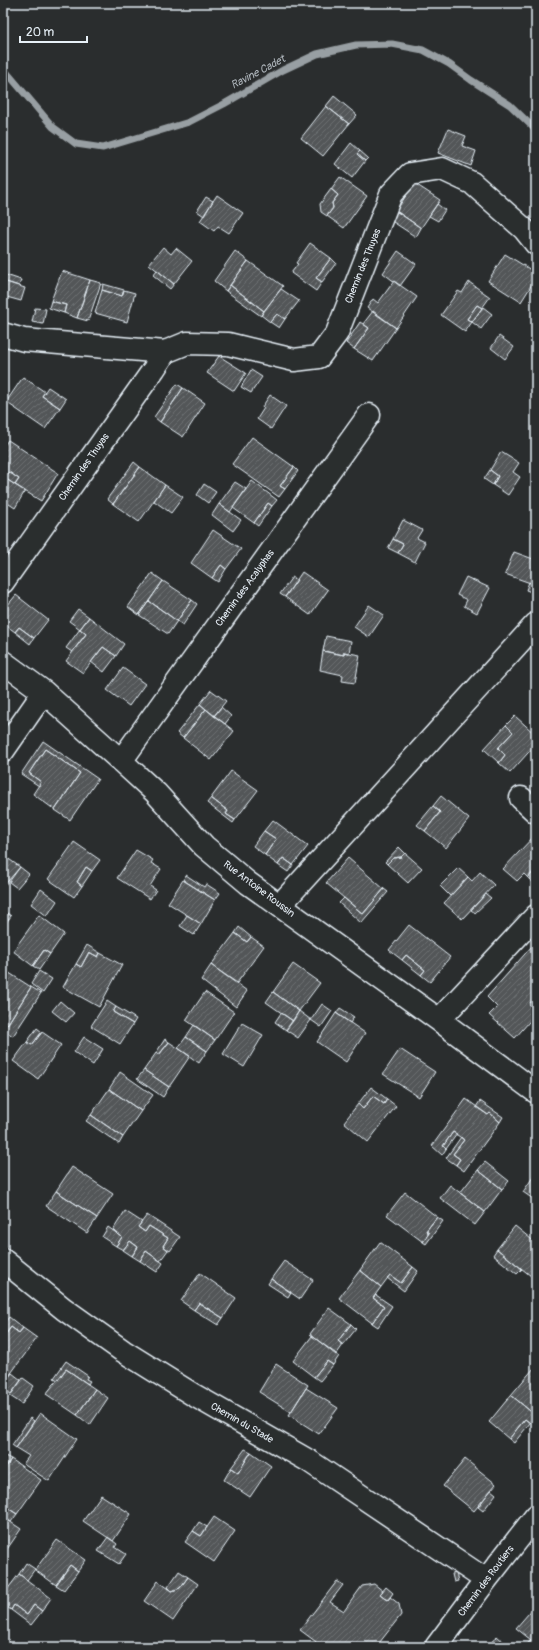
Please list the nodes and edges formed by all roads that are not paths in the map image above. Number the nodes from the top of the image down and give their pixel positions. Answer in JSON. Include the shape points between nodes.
{"nodes":[{"id":1,"x":536,"y":244,"type":"edge"},
{"id":2,"x":3,"y":334,"type":"edge"},
{"id":3,"x":165,"y":352,"type":"junction"},
{"id":4,"x":369,"y":415,"type":"dead end"},
{"id":5,"x":3,"y":582,"type":"edge"},
{"id":6,"x":536,"y":624,"type":"edge"},
{"id":7,"x":3,"y":662,"type":"edge"},
{"id":8,"x":44,"y":692,"type":"junction"},
{"id":9,"x":3,"y":751,"type":"edge"},
{"id":10,"x":121,"y":761,"type":"junction"},
{"id":11,"x":280,"y":905,"type":"junction"},
{"id":12,"x":536,"y":916,"type":"edge"},
{"id":13,"x":439,"y":1020,"type":"junction"},
{"id":14,"x":536,"y":1092,"type":"edge"},
{"id":15,"x":3,"y":1260,"type":"edge"},
{"id":16,"x":536,"y":1516,"type":"edge"},
{"id":17,"x":486,"y":1580,"type":"junction"},
{"id":18,"x":436,"y":1647,"type":"edge"}],
"edges":[{"from":1,"to":3,"type":"street","name":"Chemin des Thuyas","via":[[524,229],[472,183],[442,169],[410,174],[391,194],[336,333],[319,357],[294,360],[228,344],[187,343]]},
{"from":2,"to":3,"type":"street","name":"Chemin des Thuyas","via":[[24,340]]},
{"from":3,"to":5,"type":"street","name":"Chemin des Thuyas"},
{"from":4,"to":10,"type":"street","name":"Chemin des Acalyphas"},
{"from":6,"to":11,"type":"street"},
{"from":7,"to":8,"type":"street","name":"Rue Antoine Roussin"},
{"from":8,"to":9,"type":"street"},
{"from":8,"to":10,"type":"street","name":"Rue Antoine Roussin"},
{"from":10,"to":11,"type":"street","name":"Rue Antoine Roussin","via":[[156,793],[204,846],[248,883]]},
{"from":11,"to":13,"type":"street","name":"Rue Antoine Roussin"},
{"from":12,"to":13,"type":"street"},
{"from":13,"to":14,"type":"street","name":"Rue Antoine Roussin"},
{"from":15,"to":17,"type":"street","name":"Chemin du Stade","via":[[123,1351],[309,1461]]},
{"from":16,"to":17,"type":"street","name":"Chemin des Routiers"},
{"from":17,"to":18,"type":"street","name":"Chemin des Routiers"}]}
